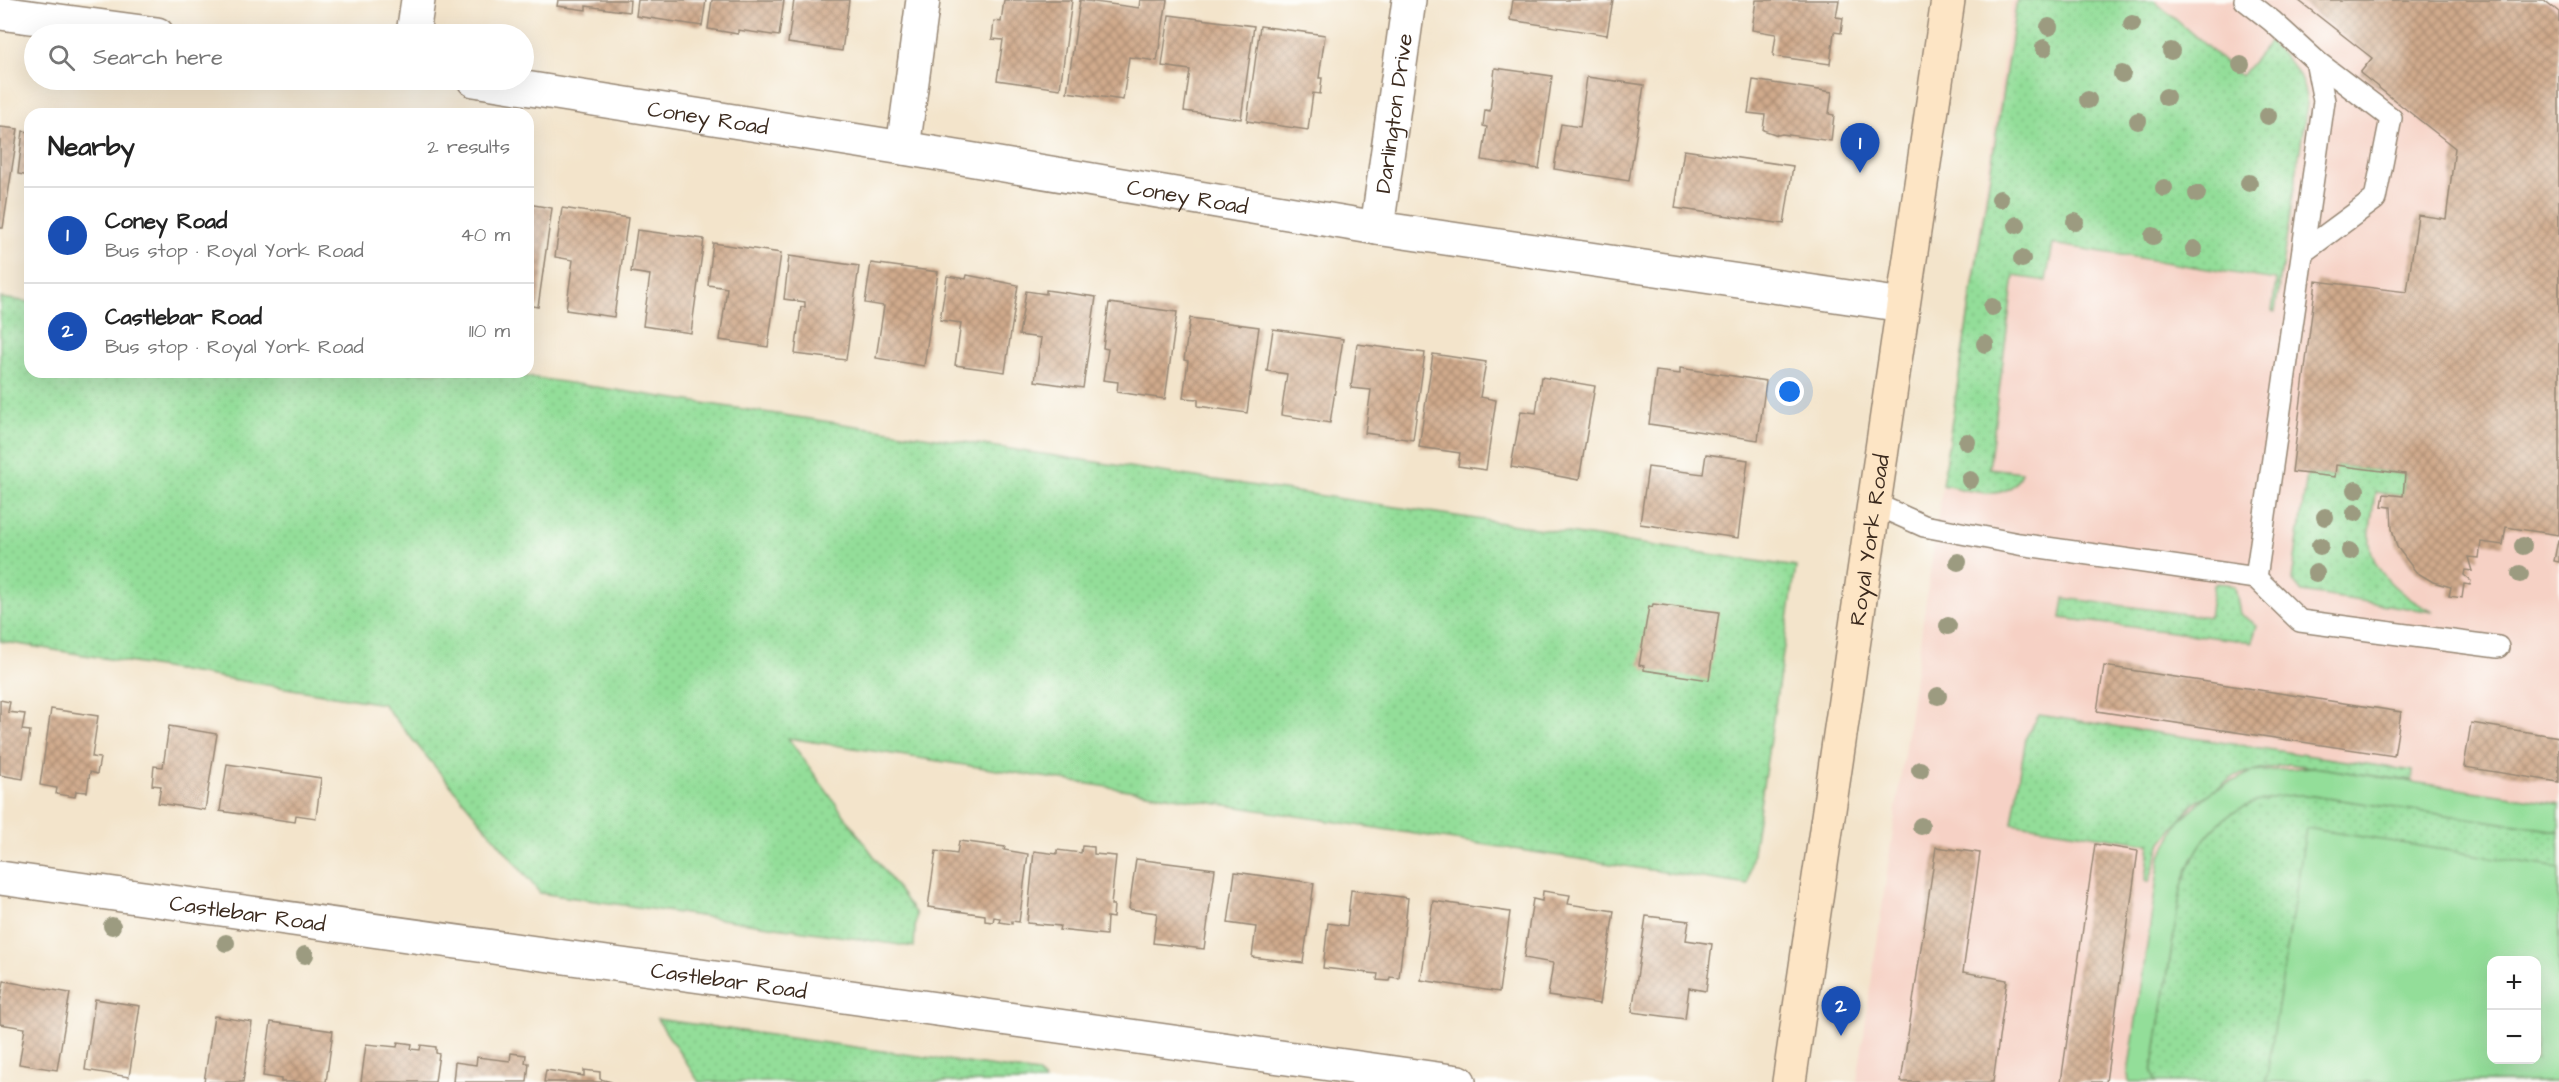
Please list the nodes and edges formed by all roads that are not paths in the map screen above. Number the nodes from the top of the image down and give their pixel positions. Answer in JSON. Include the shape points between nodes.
{"nodes":[{"id":1,"x":418,"y":0,"type":"edge"},
{"id":2,"x":923,"y":0,"type":"edge"},
{"id":3,"x":1409,"y":0,"type":"edge"},
{"id":4,"x":1948,"y":0,"type":"edge"},
{"id":5,"x":2245,"y":0,"type":"edge"},
{"id":6,"x":0,"y":13,"type":"edge"},
{"id":7,"x":82,"y":24,"type":"edge"},
{"id":8,"x":414,"y":24,"type":"edge"},
{"id":9,"x":2316,"y":61,"type":"junction"},
{"id":10,"x":534,"y":90,"type":"edge"},
{"id":11,"x":903,"y":148,"type":"junction"},
{"id":12,"x":1377,"y":228,"type":"junction"},
{"id":13,"x":2303,"y":252,"type":"junction"},
{"id":14,"x":1903,"y":304,"type":"junction"},
{"id":15,"x":1875,"y":504,"type":"junction"},
{"id":16,"x":2256,"y":578,"type":"junction"},
{"id":17,"x":2498,"y":647,"type":"dead end"},
{"id":18,"x":0,"y":878,"type":"edge"},
{"id":19,"x":1459,"y":1082,"type":"edge"},
{"id":20,"x":1790,"y":1082,"type":"edge"}],
"edges":[{"from":1,"to":8,"type":"street"},
{"from":2,"to":11,"type":"street"},
{"from":3,"to":12,"type":"street","name":"Darlington Drive"},
{"from":4,"to":14,"type":"main road","name":"Royal York Road"},
{"from":5,"to":9,"type":"lane"},
{"from":6,"to":7,"type":"street"},
{"from":9,"to":13,"type":"lane","via":[[2324,101]]},
{"from":9,"to":13,"type":"lane","via":[[2391,118],[2375,199]]},
{"from":10,"to":11,"type":"street","name":"Coney Road"},
{"from":11,"to":12,"type":"street","name":"Coney Road"},
{"from":12,"to":14,"type":"street","name":"Coney Road"},
{"from":13,"to":16,"type":"lane"},
{"from":14,"to":15,"type":"main road","name":"Royal York Road"},
{"from":15,"to":16,"type":"lane","via":[[1924,526],[2019,544]]},
{"from":15,"to":20,"type":"main road","name":"Royal York Road"},
{"from":16,"to":17,"type":"lane","via":[[2300,621]]},
{"from":18,"to":19,"type":"street","name":"Castlebar Road"}]}
